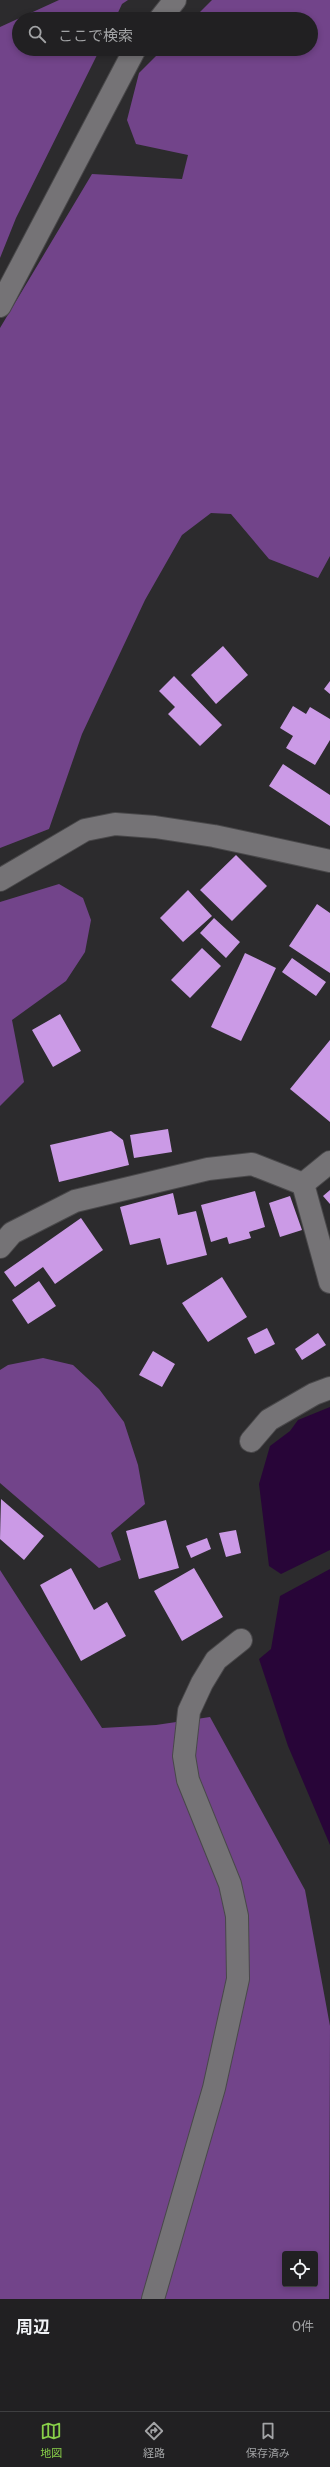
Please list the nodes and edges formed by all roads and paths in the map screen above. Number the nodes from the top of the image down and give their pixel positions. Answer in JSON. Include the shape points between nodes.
{"nodes":[{"id":1,"x":176,"y":0,"type":"edge"},
{"id":2,"x":166,"y":12,"type":"edge"},
{"id":3,"x":131,"y":56,"type":"edge"},
{"id":4,"x":0,"y":306,"type":"edge"},
{"id":5,"x":330,"y":861,"type":"edge"},
{"id":6,"x":0,"y":880,"type":"edge"},
{"id":7,"x":330,"y":1162,"type":"edge"},
{"id":8,"x":303,"y":1184,"type":"junction"},
{"id":9,"x":0,"y":1247,"type":"edge"},
{"id":10,"x":330,"y":1282,"type":"edge"},
{"id":11,"x":330,"y":1388,"type":"edge"},
{"id":12,"x":251,"y":1441,"type":"dead end"},
{"id":13,"x":241,"y":1640,"type":"dead end"},
{"id":14,"x":153,"y":2299,"type":"edge"}],
"edges":[{"from":1,"to":2,"type":"street"},
{"from":3,"to":4,"type":"street"},
{"from":5,"to":6,"type":"street","via":[[214,836],[115,824],[85,830]]},
{"from":7,"to":8,"type":"street"},
{"from":8,"to":9,"type":"street","via":[[252,1164],[208,1169],[75,1200],[12,1233]]},
{"from":8,"to":10,"type":"street"},
{"from":11,"to":12,"type":"street","via":[[314,1394],[270,1420]]},
{"from":13,"to":14,"type":"street","via":[[216,1660],[189,1711],[184,1756],[188,1780],[230,1884],[237,1916],[238,1979],[214,2088]]}]}
